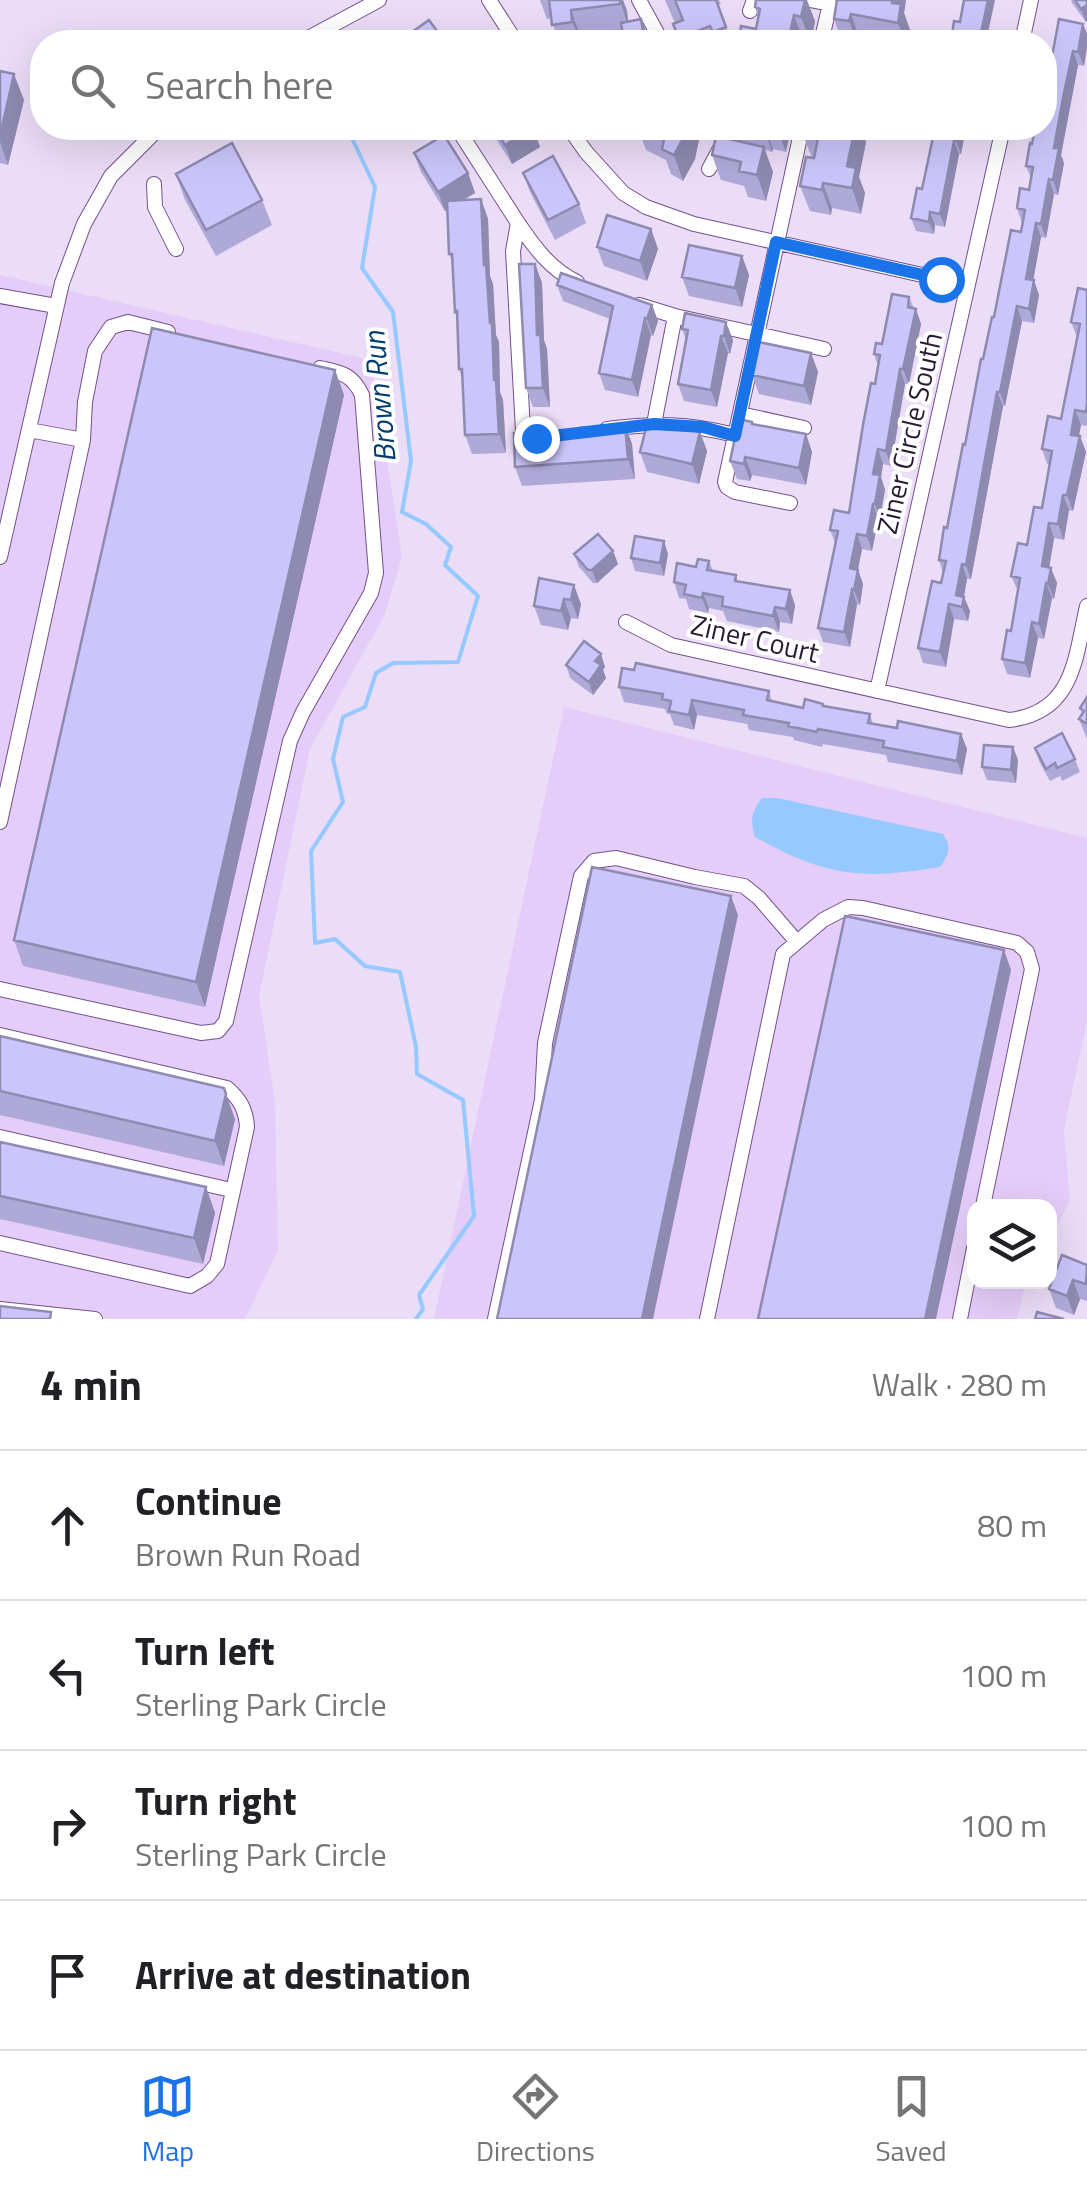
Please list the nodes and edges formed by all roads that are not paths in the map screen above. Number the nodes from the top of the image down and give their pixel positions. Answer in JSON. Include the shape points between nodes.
{"nodes":[{"id":1,"x":378,"y":0,"type":"edge"},
{"id":2,"x":489,"y":0,"type":"edge"},
{"id":3,"x":639,"y":0,"type":"edge"},
{"id":4,"x":810,"y":0,"type":"edge"},
{"id":5,"x":1031,"y":0,"type":"edge"},
{"id":6,"x":831,"y":2,"type":"edge"},
{"id":7,"x":323,"y":30,"type":"edge"},
{"id":8,"x":508,"y":30,"type":"edge"},
{"id":9,"x":655,"y":30,"type":"edge"},
{"id":10,"x":824,"y":30,"type":"edge"},
{"id":11,"x":1025,"y":30,"type":"edge"},
{"id":12,"x":147,"y":140,"type":"edge"},
{"id":13,"x":465,"y":140,"type":"edge"},
{"id":14,"x":578,"y":140,"type":"edge"},
{"id":15,"x":725,"y":140,"type":"edge"},
{"id":16,"x":799,"y":140,"type":"edge"},
{"id":17,"x":1000,"y":140,"type":"edge"},
{"id":18,"x":710,"y":169,"type":"edge"},
{"id":19,"x":154,"y":184,"type":"dead end"},
{"id":20,"x":518,"y":224,"type":"junction"},
{"id":21,"x":776,"y":242,"type":"junction"},
{"id":22,"x":176,"y":250,"type":"dead end"},
{"id":23,"x":967,"y":285,"type":"junction"},
{"id":24,"x":597,"y":290,"type":"edge"},
{"id":25,"x":0,"y":296,"type":"edge"},
{"id":26,"x":626,"y":301,"type":"edge"},
{"id":27,"x":56,"y":306,"type":"junction"},
{"id":28,"x":675,"y":316,"type":"junction"},
{"id":29,"x":757,"y":334,"type":"junction"},
{"id":30,"x":184,"y":336,"type":"edge"},
{"id":31,"x":824,"y":349,"type":"dead end"},
{"id":32,"x":297,"y":362,"type":"edge"},
{"id":33,"x":740,"y":414,"type":"junction"},
{"id":34,"x":654,"y":424,"type":"junction"},
{"id":35,"x":804,"y":428,"type":"dead end"},
{"id":36,"x":29,"y":430,"type":"junction"},
{"id":37,"x":595,"y":430,"type":"edge"},
{"id":38,"x":556,"y":435,"type":"edge"},
{"id":39,"x":735,"y":436,"type":"junction"},
{"id":40,"x":83,"y":440,"type":"junction"},
{"id":41,"x":790,"y":503,"type":"dead end"},
{"id":42,"x":1,"y":551,"type":"edge"},
{"id":43,"x":1087,"y":606,"type":"edge"},
{"id":44,"x":626,"y":622,"type":"dead end"},
{"id":45,"x":876,"y":691,"type":"junction"},
{"id":46,"x":0,"y":822,"type":"edge"},
{"id":47,"x":797,"y":942,"type":"junction"},
{"id":48,"x":0,"y":989,"type":"edge"},
{"id":49,"x":0,"y":1035,"type":"edge"},
{"id":50,"x":0,"y":1137,"type":"edge"},
{"id":51,"x":231,"y":1190,"type":"junction"},
{"id":52,"x":984,"y":1199,"type":"edge"},
{"id":53,"x":0,"y":1243,"type":"edge"},
{"id":54,"x":967,"y":1284,"type":"edge"},
{"id":55,"x":0,"y":1308,"type":"edge"},
{"id":56,"x":95,"y":1319,"type":"edge"},
{"id":57,"x":495,"y":1319,"type":"edge"},
{"id":58,"x":707,"y":1319,"type":"edge"},
{"id":59,"x":960,"y":1319,"type":"edge"}],
"edges":[{"from":1,"to":7,"type":"street"},
{"from":2,"to":8,"type":"street"},
{"from":3,"to":9,"type":"street"},
{"from":4,"to":6,"type":"street"},
{"from":5,"to":11,"type":"street"},
{"from":6,"to":10,"type":"street"},
{"from":12,"to":27,"type":"street","via":[[111,176],[84,224]]},
{"from":13,"to":20,"type":"street"},
{"from":14,"to":21,"type":"street","via":[[622,193],[646,207]]},
{"from":15,"to":18,"type":"street"},
{"from":16,"to":21,"type":"street"},
{"from":17,"to":23,"type":"street","name":"Ziner Circle South"},
{"from":19,"to":22,"type":"street","via":[[155,207]]},
{"from":20,"to":24,"type":"street","via":[[564,276]]},
{"from":20,"to":38,"type":"street","via":[[513,252],[523,430],[532,439]]},
{"from":21,"to":23,"type":"street"},
{"from":21,"to":29,"type":"street"},
{"from":23,"to":45,"type":"street","name":"Ziner Circle South"},
{"from":25,"to":27,"type":"street"},
{"from":26,"to":28,"type":"street"},
{"from":27,"to":36,"type":"street"},
{"from":28,"to":29,"type":"street"},
{"from":28,"to":34,"type":"street"},
{"from":29,"to":31,"type":"street"},
{"from":29,"to":33,"type":"street"},
{"from":30,"to":40,"type":"street","via":[[128,322],[110,328],[96,351]]},
{"from":32,"to":48,"type":"street","via":[[355,380],[362,395],[376,573],[290,741],[226,1021],[218,1031],[201,1032]]},
{"from":33,"to":35,"type":"street"},
{"from":33,"to":39,"type":"street"},
{"from":34,"to":37,"type":"street"},
{"from":34,"to":39,"type":"street"},
{"from":36,"to":40,"type":"street"},
{"from":36,"to":42,"type":"street"},
{"from":39,"to":41,"type":"street","via":[[727,487]]},
{"from":40,"to":46,"type":"street"},
{"from":43,"to":45,"type":"street","name":"Ziner Court","via":[[1066,687],[1030,717],[998,719]]},
{"from":44,"to":45,"type":"street","name":"Ziner Court","via":[[671,645]]},
{"from":47,"to":52,"type":"street","via":[[848,907],[1017,943],[1028,952],[1032,968]]},
{"from":47,"to":57,"type":"street","via":[[744,886],[616,858],[594,862],[581,876]]},
{"from":47,"to":58,"type":"street","via":[[782,954]]},
{"from":49,"to":51,"type":"street","via":[[227,1088],[238,1098],[247,1127]]},
{"from":50,"to":51,"type":"street"},
{"from":51,"to":53,"type":"street","via":[[216,1264],[190,1286]]},
{"from":54,"to":59,"type":"street"},
{"from":55,"to":56,"type":"street"}]}
